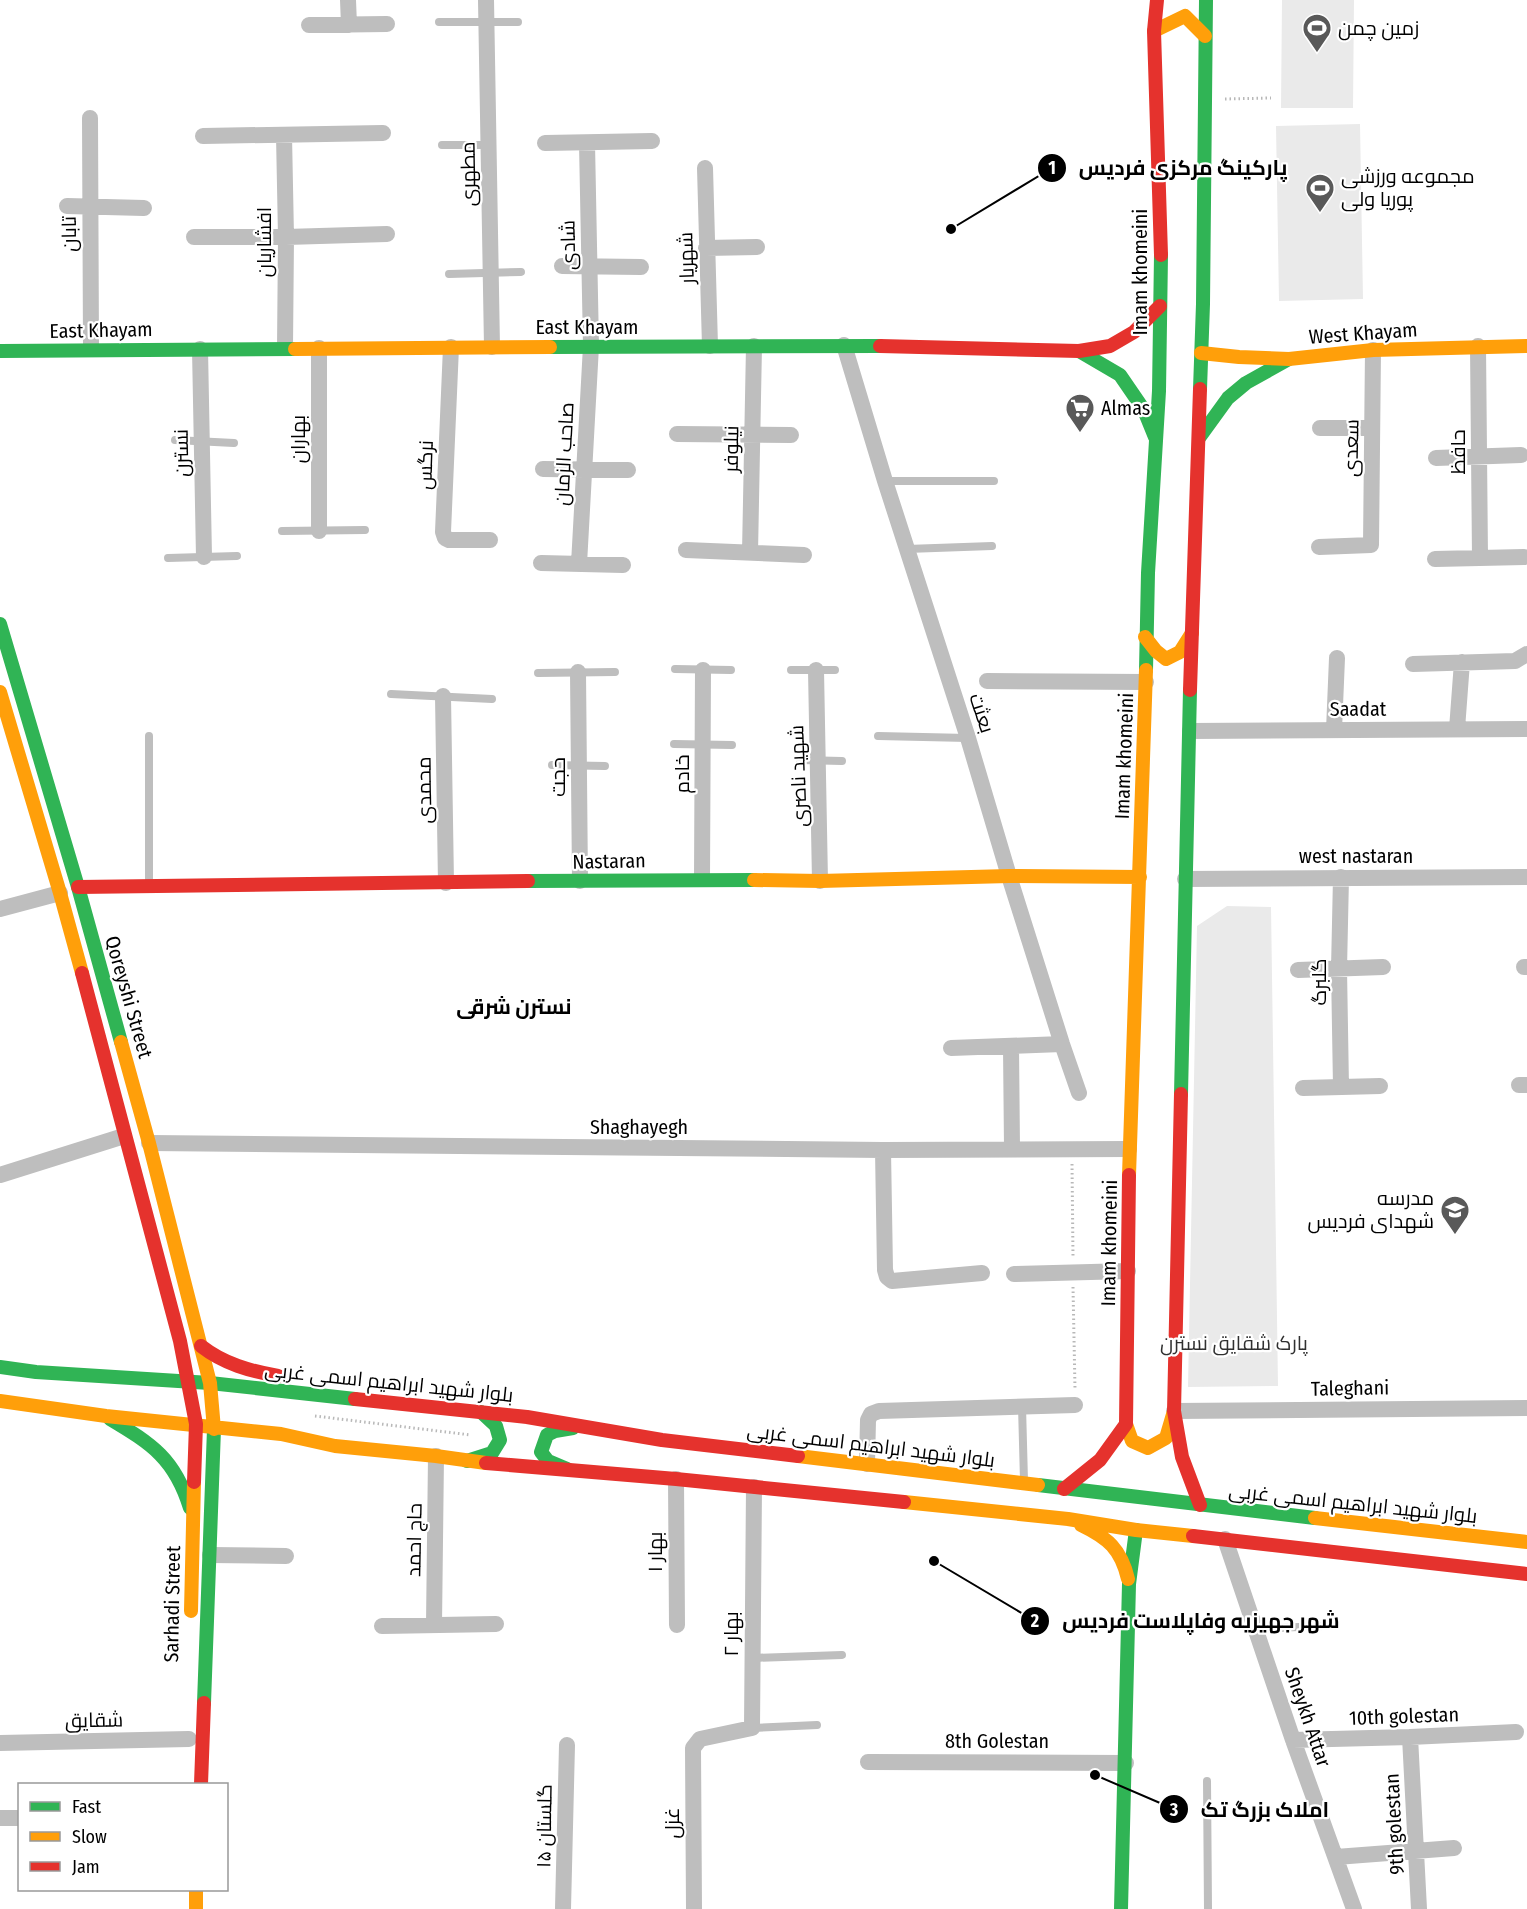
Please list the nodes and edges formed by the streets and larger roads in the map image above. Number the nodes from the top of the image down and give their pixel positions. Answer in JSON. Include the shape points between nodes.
{"nodes":[{"id":1,"x":348,"y":0,"type":"edge"},
{"id":2,"x":486,"y":0,"type":"edge"},
{"id":3,"x":1157,"y":0,"type":"edge"},
{"id":4,"x":1206,"y":0,"type":"edge"},
{"id":5,"x":387,"y":24,"type":"dead end"},
{"id":6,"x":309,"y":25,"type":"dead end"},
{"id":7,"x":349,"y":25,"type":"junction"},
{"id":8,"x":1154,"y":31,"type":"junction"},
{"id":9,"x":1205,"y":36,"type":"junction"},
{"id":10,"x":90,"y":118,"type":"dead end"},
{"id":11,"x":383,"y":133,"type":"dead end"},
{"id":12,"x":284,"y":135,"type":"junction"},
{"id":13,"x":203,"y":136,"type":"dead end"},
{"id":14,"x":652,"y":141,"type":"dead end"},
{"id":15,"x":545,"y":143,"type":"dead end"},
{"id":16,"x":587,"y":143,"type":"junction"},
{"id":17,"x":705,"y":168,"type":"dead end"},
{"id":18,"x":67,"y":206,"type":"dead end"},
{"id":19,"x":90,"y":207,"type":"junction"},
{"id":20,"x":144,"y":208,"type":"dead end"},
{"id":21,"x":387,"y":234,"type":"dead end"},
{"id":22,"x":194,"y":237,"type":"dead end"},
{"id":23,"x":286,"y":237,"type":"junction"},
{"id":24,"x":757,"y":247,"type":"dead end"},
{"id":25,"x":706,"y":248,"type":"junction"},
{"id":26,"x":562,"y":266,"type":"dead end"},
{"id":27,"x":641,"y":267,"type":"dead end"},
{"id":28,"x":589,"y":268,"type":"junction"},
{"id":29,"x":1160,"y":306,"type":"junction"},
{"id":30,"x":844,"y":345,"type":"junction"},
{"id":31,"x":591,"y":346,"type":"junction"},
{"id":32,"x":710,"y":346,"type":"junction"},
{"id":33,"x":754,"y":346,"type":"junction"},
{"id":34,"x":1478,"y":346,"type":"junction"},
{"id":35,"x":1527,"y":346,"type":"edge"},
{"id":36,"x":451,"y":347,"type":"junction"},
{"id":37,"x":492,"y":347,"type":"junction"},
{"id":38,"x":285,"y":348,"type":"junction"},
{"id":39,"x":319,"y":348,"type":"junction"},
{"id":40,"x":91,"y":349,"type":"junction"},
{"id":41,"x":200,"y":349,"type":"junction"},
{"id":42,"x":1373,"y":350,"type":"junction"},
{"id":43,"x":0,"y":351,"type":"edge"},
{"id":44,"x":1079,"y":351,"type":"junction"},
{"id":45,"x":1201,"y":353,"type":"junction"},
{"id":46,"x":1289,"y":359,"type":"junction"},
{"id":47,"x":1320,"y":428,"type":"dead end"},
{"id":48,"x":1372,"y":428,"type":"junction"},
{"id":49,"x":677,"y":434,"type":"dead end"},
{"id":50,"x":753,"y":435,"type":"junction"},
{"id":51,"x":791,"y":435,"type":"dead end"},
{"id":52,"x":1199,"y":438,"type":"junction"},
{"id":53,"x":1156,"y":441,"type":"junction"},
{"id":54,"x":1521,"y":455,"type":"dead end"},
{"id":55,"x":1479,"y":456,"type":"junction"},
{"id":56,"x":1436,"y":458,"type":"dead end"},
{"id":57,"x":543,"y":470,"type":"dead end"},
{"id":58,"x":584,"y":470,"type":"junction"},
{"id":59,"x":628,"y":470,"type":"dead end"},
{"id":60,"x":319,"y":531,"type":"road end"},
{"id":61,"x":490,"y":540,"type":"dead end"},
{"id":62,"x":1319,"y":547,"type":"dead end"},
{"id":63,"x":686,"y":550,"type":"dead end"},
{"id":64,"x":750,"y":553,"type":"junction"},
{"id":65,"x":804,"y":555,"type":"dead end"},
{"id":66,"x":204,"y":557,"type":"road end"},
{"id":67,"x":1524,"y":557,"type":"dead end"},
{"id":68,"x":1480,"y":558,"type":"junction"},
{"id":69,"x":1435,"y":559,"type":"dead end"},
{"id":70,"x":541,"y":563,"type":"dead end"},
{"id":71,"x":579,"y":564,"type":"junction"},
{"id":72,"x":623,"y":565,"type":"dead end"},
{"id":73,"x":0,"y":624,"type":"edge"},
{"id":74,"x":1192,"y":633,"type":"junction"},
{"id":75,"x":1145,"y":637,"type":"junction"},
{"id":76,"x":1527,"y":654,"type":"edge"},
{"id":77,"x":1337,"y":658,"type":"dead end"},
{"id":78,"x":1462,"y":662,"type":"junction"},
{"id":79,"x":1413,"y":664,"type":"dead end"},
{"id":80,"x":703,"y":670,"type":"road end"},
{"id":81,"x":816,"y":670,"type":"road end"},
{"id":82,"x":578,"y":672,"type":"road end"},
{"id":83,"x":987,"y":681,"type":"dead end"},
{"id":84,"x":1146,"y":682,"type":"junction"},
{"id":85,"x":0,"y":692,"type":"edge"},
{"id":86,"x":443,"y":696,"type":"road end"},
{"id":87,"x":1456,"y":729,"type":"junction"},
{"id":88,"x":1527,"y":729,"type":"edge"},
{"id":89,"x":1334,"y":730,"type":"junction"},
{"id":90,"x":1190,"y":731,"type":"junction"},
{"id":91,"x":47,"y":782,"type":"junction"},
{"id":92,"x":29,"y":787,"type":"junction"},
{"id":93,"x":1009,"y":876,"type":"junction"},
{"id":94,"x":1140,"y":877,"type":"junction"},
{"id":95,"x":1341,"y":877,"type":"junction"},
{"id":96,"x":1527,"y":877,"type":"edge"},
{"id":97,"x":702,"y":879,"type":"junction"},
{"id":98,"x":1185,"y":879,"type":"junction"},
{"id":99,"x":820,"y":880,"type":"junction"},
{"id":100,"x":580,"y":881,"type":"junction"},
{"id":101,"x":446,"y":883,"type":"junction"},
{"id":102,"x":78,"y":887,"type":"junction"},
{"id":103,"x":60,"y":893,"type":"junction"},
{"id":104,"x":0,"y":909,"type":"edge"},
{"id":105,"x":1383,"y":967,"type":"dead end"},
{"id":106,"x":1339,"y":969,"type":"junction"},
{"id":107,"x":1298,"y":970,"type":"dead end"},
{"id":108,"x":1062,"y":1044,"type":"junction"},
{"id":109,"x":1011,"y":1047,"type":"junction"},
{"id":110,"x":951,"y":1048,"type":"dead end"},
{"id":111,"x":1380,"y":1086,"type":"dead end"},
{"id":112,"x":1341,"y":1087,"type":"junction"},
{"id":113,"x":1303,"y":1088,"type":"dead end"},
{"id":114,"x":1080,"y":1093,"type":"dead end"},
{"id":115,"x":124,"y":1136,"type":"junction"},
{"id":116,"x":149,"y":1143,"type":"junction"},
{"id":117,"x":1012,"y":1148,"type":"junction"},
{"id":118,"x":1129,"y":1149,"type":"junction"},
{"id":119,"x":883,"y":1150,"type":"junction"},
{"id":120,"x":0,"y":1175,"type":"edge"},
{"id":121,"x":1128,"y":1271,"type":"junction"},
{"id":122,"x":982,"y":1273,"type":"dead end"},
{"id":123,"x":1014,"y":1274,"type":"dead end"},
{"id":124,"x":201,"y":1346,"type":"junction"},
{"id":125,"x":0,"y":1366,"type":"edge"},
{"id":126,"x":189,"y":1381,"type":"junction"},
{"id":127,"x":210,"y":1383,"type":"junction"},
{"id":128,"x":336,"y":1396,"type":"junction"},
{"id":129,"x":0,"y":1401,"type":"edge"},
{"id":130,"x":1075,"y":1405,"type":"dead end"},
{"id":131,"x":1527,"y":1408,"type":"edge"},
{"id":132,"x":1174,"y":1411,"type":"junction"},
{"id":133,"x":481,"y":1412,"type":"junction"},
{"id":134,"x":105,"y":1416,"type":"junction"},
{"id":135,"x":196,"y":1424,"type":"junction"},
{"id":136,"x":1126,"y":1424,"type":"junction"},
{"id":137,"x":214,"y":1426,"type":"junction"},
{"id":138,"x":579,"y":1427,"type":"junction"},
{"id":139,"x":436,"y":1456,"type":"junction"},
{"id":140,"x":467,"y":1461,"type":"junction"},
{"id":141,"x":867,"y":1464,"type":"junction"},
{"id":142,"x":572,"y":1472,"type":"junction"},
{"id":143,"x":675,"y":1479,"type":"junction"},
{"id":144,"x":754,"y":1487,"type":"junction"},
{"id":145,"x":1064,"y":1489,"type":"junction"},
{"id":146,"x":1200,"y":1505,"type":"junction"},
{"id":147,"x":1068,"y":1519,"type":"junction"},
{"id":148,"x":193,"y":1522,"type":"junction"},
{"id":149,"x":1136,"y":1530,"type":"junction"},
{"id":150,"x":1225,"y":1539,"type":"junction"},
{"id":151,"x":1527,"y":1542,"type":"edge"},
{"id":152,"x":210,"y":1555,"type":"junction"},
{"id":153,"x":286,"y":1556,"type":"dead end"},
{"id":154,"x":1527,"y":1574,"type":"edge"},
{"id":155,"x":1129,"y":1584,"type":"junction"},
{"id":156,"x":496,"y":1624,"type":"dead end"},
{"id":157,"x":191,"y":1625,"type":"dead end"},
{"id":158,"x":434,"y":1625,"type":"junction"},
{"id":159,"x":676,"y":1625,"type":"dead end"},
{"id":160,"x":382,"y":1626,"type":"dead end"},
{"id":161,"x":1516,"y":1732,"type":"dead end"},
{"id":162,"x":189,"y":1734,"type":"joint"},
{"id":163,"x":1410,"y":1737,"type":"junction"},
{"id":164,"x":700,"y":1739,"type":"joint"},
{"id":165,"x":1293,"y":1740,"type":"junction"},
{"id":166,"x":0,"y":1743,"type":"edge"},
{"id":167,"x":567,"y":1745,"type":"dead end"},
{"id":168,"x":868,"y":1762,"type":"dead end"},
{"id":169,"x":1126,"y":1763,"type":"junction"},
{"id":170,"x":188,"y":1783,"type":"edge"},
{"id":171,"x":201,"y":1783,"type":"edge"},
{"id":172,"x":0,"y":1818,"type":"edge"},
{"id":173,"x":18,"y":1818,"type":"edge"},
{"id":174,"x":1454,"y":1848,"type":"dead end"},
{"id":175,"x":1416,"y":1851,"type":"junction"},
{"id":176,"x":1336,"y":1857,"type":"junction"},
{"id":177,"x":184,"y":1891,"type":"edge"},
{"id":178,"x":196,"y":1891,"type":"edge"},
{"id":179,"x":184,"y":1909,"type":"edge"},
{"id":180,"x":196,"y":1909,"type":"edge"},
{"id":181,"x":563,"y":1909,"type":"edge"},
{"id":182,"x":694,"y":1909,"type":"edge"},
{"id":183,"x":1121,"y":1909,"type":"edge"},
{"id":184,"x":1354,"y":1909,"type":"edge"},
{"id":185,"x":1419,"y":1909,"type":"edge"}],
"edges":[{"from":1,"to":7,"type":"street"},
{"from":2,"to":37,"type":"street","name":"مطهری"},
{"from":3,"to":8,"type":"main road","name":"Imam khomeini"},
{"from":4,"to":9,"type":"main road"},
{"from":5,"to":7,"type":"street"},
{"from":6,"to":7,"type":"street"},
{"from":8,"to":9,"type":"main road","via":[[1185,16]]},
{"from":8,"to":29,"type":"main road","name":"Imam khomeini"},
{"from":9,"to":45,"type":"main road"},
{"from":10,"to":19,"type":"street","name":"تابان"},
{"from":11,"to":12,"type":"street"},
{"from":12,"to":13,"type":"street"},
{"from":12,"to":23,"type":"street","name":"افشاریان"},
{"from":14,"to":16,"type":"street"},
{"from":15,"to":16,"type":"street"},
{"from":16,"to":28,"type":"street","name":"شادی"},
{"from":17,"to":25,"type":"street","name":"شهریار"},
{"from":18,"to":19,"type":"street"},
{"from":19,"to":20,"type":"street"},
{"from":19,"to":40,"type":"street","name":"تابان"},
{"from":21,"to":23,"type":"street"},
{"from":22,"to":23,"type":"street"},
{"from":23,"to":38,"type":"street","name":"افشاریان"},
{"from":24,"to":25,"type":"street"},
{"from":25,"to":32,"type":"street","name":"شهریار"},
{"from":26,"to":28,"type":"street"},
{"from":27,"to":28,"type":"street"},
{"from":28,"to":31,"type":"street","name":"شادی"},
{"from":29,"to":44,"type":"main road","name":"East Khayam","via":[[1134,332],[1110,346]]},
{"from":29,"to":53,"type":"main road","name":"Imam khomeini"},
{"from":30,"to":33,"type":"main road","name":"East Khayam"},
{"from":30,"to":44,"type":"main road","name":"East Khayam"},
{"from":30,"to":93,"type":"street","name":"بعثت"},
{"from":31,"to":32,"type":"main road","name":"East Khayam"},
{"from":31,"to":37,"type":"main road","name":"East Khayam"},
{"from":31,"to":58,"type":"street","name":"صاحب الزمان"},
{"from":32,"to":33,"type":"main road","name":"East Khayam"},
{"from":33,"to":50,"type":"street","name":"نیلوفر"},
{"from":34,"to":35,"type":"main road","name":"West Khayam"},
{"from":34,"to":42,"type":"main road","name":"West Khayam"},
{"from":34,"to":55,"type":"street","name":"حافظ"},
{"from":36,"to":37,"type":"main road","name":"East Khayam"},
{"from":36,"to":39,"type":"main road","name":"East Khayam"},
{"from":36,"to":61,"type":"street","name":"نرگس","via":[[443,531],[449,540]]},
{"from":38,"to":39,"type":"main road","name":"East Khayam"},
{"from":38,"to":41,"type":"main road","name":"East Khayam"},
{"from":39,"to":60,"type":"street","name":"بهاران"},
{"from":40,"to":41,"type":"main road","name":"East Khayam"},
{"from":40,"to":43,"type":"main road","name":"East Khayam"},
{"from":41,"to":66,"type":"street","name":"نسترن"},
{"from":42,"to":46,"type":"main road","name":"West Khayam"},
{"from":42,"to":48,"type":"street","name":"سعدی"},
{"from":44,"to":53,"type":"main road","via":[[1120,375],[1144,410]]},
{"from":45,"to":46,"type":"main road","name":"West Khayam"},
{"from":45,"to":52,"type":"main road"},
{"from":46,"to":52,"type":"main road","via":[[1228,398]]},
{"from":47,"to":48,"type":"street"},
{"from":48,"to":62,"type":"street","name":"سعدی","via":[[1371,545]]},
{"from":49,"to":50,"type":"street"},
{"from":50,"to":51,"type":"street"},
{"from":50,"to":64,"type":"street","name":"نیلوفر"},
{"from":52,"to":74,"type":"main road"},
{"from":53,"to":75,"type":"main road","name":"Imam khomeini"},
{"from":54,"to":55,"type":"street"},
{"from":55,"to":56,"type":"street"},
{"from":55,"to":68,"type":"street","name":"حافظ"},
{"from":57,"to":58,"type":"street"},
{"from":58,"to":59,"type":"street"},
{"from":58,"to":71,"type":"street","name":"صاحب الزمان"},
{"from":63,"to":64,"type":"street"},
{"from":64,"to":65,"type":"street"},
{"from":67,"to":68,"type":"street"},
{"from":68,"to":69,"type":"street"},
{"from":70,"to":71,"type":"street"},
{"from":71,"to":72,"type":"street"},
{"from":73,"to":91,"type":"main road","name":"Qoreyshi Street"},
{"from":74,"to":75,"type":"main road","via":[[1180,652],[1166,659]]},
{"from":74,"to":90,"type":"main road"},
{"from":75,"to":84,"type":"main road","name":"Imam khomeini"},
{"from":76,"to":78,"type":"street","via":[[1515,661]]},
{"from":77,"to":89,"type":"street"},
{"from":78,"to":79,"type":"street"},
{"from":78,"to":87,"type":"street"},
{"from":80,"to":97,"type":"street","name":"خادم"},
{"from":81,"to":99,"type":"street","name":"شهید ناصری"},
{"from":82,"to":100,"type":"street","name":"حجت"},
{"from":83,"to":84,"type":"street"},
{"from":84,"to":94,"type":"main road","name":"Imam khomeini"},
{"from":85,"to":92,"type":"main road","name":"Qoreyshi Street"},
{"from":86,"to":101,"type":"street","name":"محمدی"},
{"from":87,"to":88,"type":"street","name":"Saadat"},
{"from":87,"to":89,"type":"street","name":"Saadat"},
{"from":89,"to":90,"type":"street","name":"Saadat"},
{"from":90,"to":98,"type":"main road"},
{"from":91,"to":92,"type":"main road"},
{"from":91,"to":102,"type":"main road","name":"Qoreyshi Street"},
{"from":92,"to":103,"type":"main road","name":"Qoreyshi Street"},
{"from":93,"to":94,"type":"main road","name":"Nastaran"},
{"from":93,"to":99,"type":"main road","name":"Nastaran"},
{"from":93,"to":108,"type":"street","name":"بعثت"},
{"from":94,"to":118,"type":"main road","name":"Imam khomeini"},
{"from":95,"to":96,"type":"street","name":"west nastaran"},
{"from":95,"to":98,"type":"street","name":"west nastaran"},
{"from":95,"to":106,"type":"street","name":"گلبرگ"},
{"from":97,"to":99,"type":"main road","name":"Nastaran"},
{"from":97,"to":100,"type":"main road","name":"Nastaran"},
{"from":98,"to":132,"type":"main road"},
{"from":100,"to":101,"type":"main road","name":"Nastaran"},
{"from":101,"to":102,"type":"main road","name":"Nastaran"},
{"from":102,"to":116,"type":"main road","name":"Qoreyshi Street"},
{"from":103,"to":104,"type":"street"},
{"from":103,"to":115,"type":"main road","name":"Qoreyshi Street"},
{"from":105,"to":106,"type":"street"},
{"from":106,"to":107,"type":"street"},
{"from":106,"to":112,"type":"street","name":"گلبرگ"},
{"from":108,"to":109,"type":"street"},
{"from":108,"to":114,"type":"street","name":"بعثت"},
{"from":109,"to":110,"type":"street"},
{"from":109,"to":117,"type":"street"},
{"from":111,"to":112,"type":"street"},
{"from":112,"to":113,"type":"street"},
{"from":115,"to":120,"type":"street"},
{"from":115,"to":126,"type":"main road","name":"Qoreyshi Street"},
{"from":116,"to":119,"type":"street","name":"Shaghayegh"},
{"from":116,"to":124,"type":"main road","name":"Qoreyshi Street"},
{"from":117,"to":118,"type":"street","name":"Shaghayegh"},
{"from":117,"to":119,"type":"street","name":"Shaghayegh"},
{"from":118,"to":121,"type":"main road","name":"Imam khomeini"},
{"from":119,"to":122,"type":"street","via":[[887,1277],[892,1281]]},
{"from":121,"to":123,"type":"street"},
{"from":121,"to":136,"type":"main road","name":"Imam khomeini"},
{"from":124,"to":127,"type":"main road","name":"Qoreyshi Street"},
{"from":124,"to":128,"type":"main road","via":[[224,1362],[313,1383]]},
{"from":125,"to":126,"type":"main road","via":[[36,1372]]},
{"from":126,"to":127,"type":"main road","name":"بلوار شهید ابراهیم اسمی غربی"},
{"from":126,"to":135,"type":"main road","name":"Sarhadi Street"},
{"from":127,"to":128,"type":"main road","name":"بلوار شهید ابراهیم اسمی غربی"},
{"from":127,"to":137,"type":"main road","name":"Sarhadi Street"},
{"from":128,"to":133,"type":"main road","name":"بلوار شهید ابراهیم اسمی غربی"},
{"from":129,"to":134,"type":"main road"},
{"from":130,"to":141,"type":"street","via":[[871,1414]]},
{"from":131,"to":132,"type":"street","name":"Taleghani"},
{"from":132,"to":136,"type":"main road","via":[[1166,1438],[1148,1448],[1132,1440]]},
{"from":132,"to":146,"type":"main road","via":[[1182,1457]]},
{"from":133,"to":138,"type":"main road","name":"بلوار شهید ابراهیم اسمی غربی"},
{"from":133,"to":140,"type":"main road","via":[[496,1426],[500,1440],[492,1453]]},
{"from":134,"to":135,"type":"main road"},
{"from":134,"to":148,"type":"main road","via":[[142,1438],[172,1466],[186,1494]]},
{"from":135,"to":137,"type":"main road"},
{"from":135,"to":148,"type":"main road","name":"Sarhadi Street"},
{"from":136,"to":145,"type":"main road","via":[[1100,1460]]},
{"from":137,"to":139,"type":"main road","via":[[281,1434],[335,1446]]},
{"from":137,"to":152,"type":"main road","name":"Sarhadi Street"},
{"from":138,"to":141,"type":"main road","name":"بلوار شهید ابراهیم اسمی غربی"},
{"from":138,"to":142,"type":"main road","via":[[551,1431],[543,1439],[542,1452],[548,1461]]},
{"from":139,"to":140,"type":"main road"},
{"from":139,"to":158,"type":"street","name":"حاج احمد"},
{"from":140,"to":142,"type":"main road"},
{"from":141,"to":145,"type":"main road","name":"بلوار شهید ابراهیم اسمی غربی"},
{"from":142,"to":143,"type":"main road"},
{"from":143,"to":144,"type":"main road"},
{"from":143,"to":159,"type":"street","name":"بهار ۱"},
{"from":144,"to":147,"type":"main road"},
{"from":144,"to":164,"type":"street","name":"بهار ۲","via":[[752,1728]]},
{"from":145,"to":146,"type":"main road","name":"بلوار شهید ابراهیم اسمی غربی"},
{"from":146,"to":151,"type":"main road","name":"بلوار شهید ابراهیم اسمی غربی"},
{"from":147,"to":149,"type":"main road"},
{"from":147,"to":155,"type":"main road","via":[[1092,1531],[1120,1553]]},
{"from":148,"to":157,"type":"main road","name":"Sarhadi Street"},
{"from":149,"to":150,"type":"main road"},
{"from":149,"to":155,"type":"main road"},
{"from":150,"to":154,"type":"main road"},
{"from":150,"to":165,"type":"street","name":"Sheykh Attar"},
{"from":152,"to":153,"type":"street"},
{"from":152,"to":171,"type":"main road","name":"Sarhadi Street"},
{"from":155,"to":169,"type":"main road"},
{"from":156,"to":158,"type":"street"},
{"from":158,"to":160,"type":"street"},
{"from":161,"to":163,"type":"street","name":"10th golestan"},
{"from":162,"to":166,"type":"street","name":"شقایق"},
{"from":162,"to":170,"type":"main road"},
{"from":163,"to":165,"type":"street","name":"10th golestan"},
{"from":163,"to":175,"type":"street","name":"9th golestan"},
{"from":164,"to":182,"type":"street","name":"غزل","via":[[693,1749]]},
{"from":165,"to":176,"type":"street","name":"Sheykh Attar"},
{"from":167,"to":181,"type":"street","name":"گلستان ۱۵"},
{"from":168,"to":169,"type":"street","name":"8th Golestan"},
{"from":169,"to":183,"type":"main road"},
{"from":172,"to":173,"type":"street"},
{"from":174,"to":175,"type":"street"},
{"from":175,"to":176,"type":"street"},
{"from":175,"to":185,"type":"street","name":"9th golestan"},
{"from":176,"to":184,"type":"street","name":"Sheykh Attar"},
{"from":177,"to":179,"type":"main road"},
{"from":178,"to":180,"type":"main road"}]}
